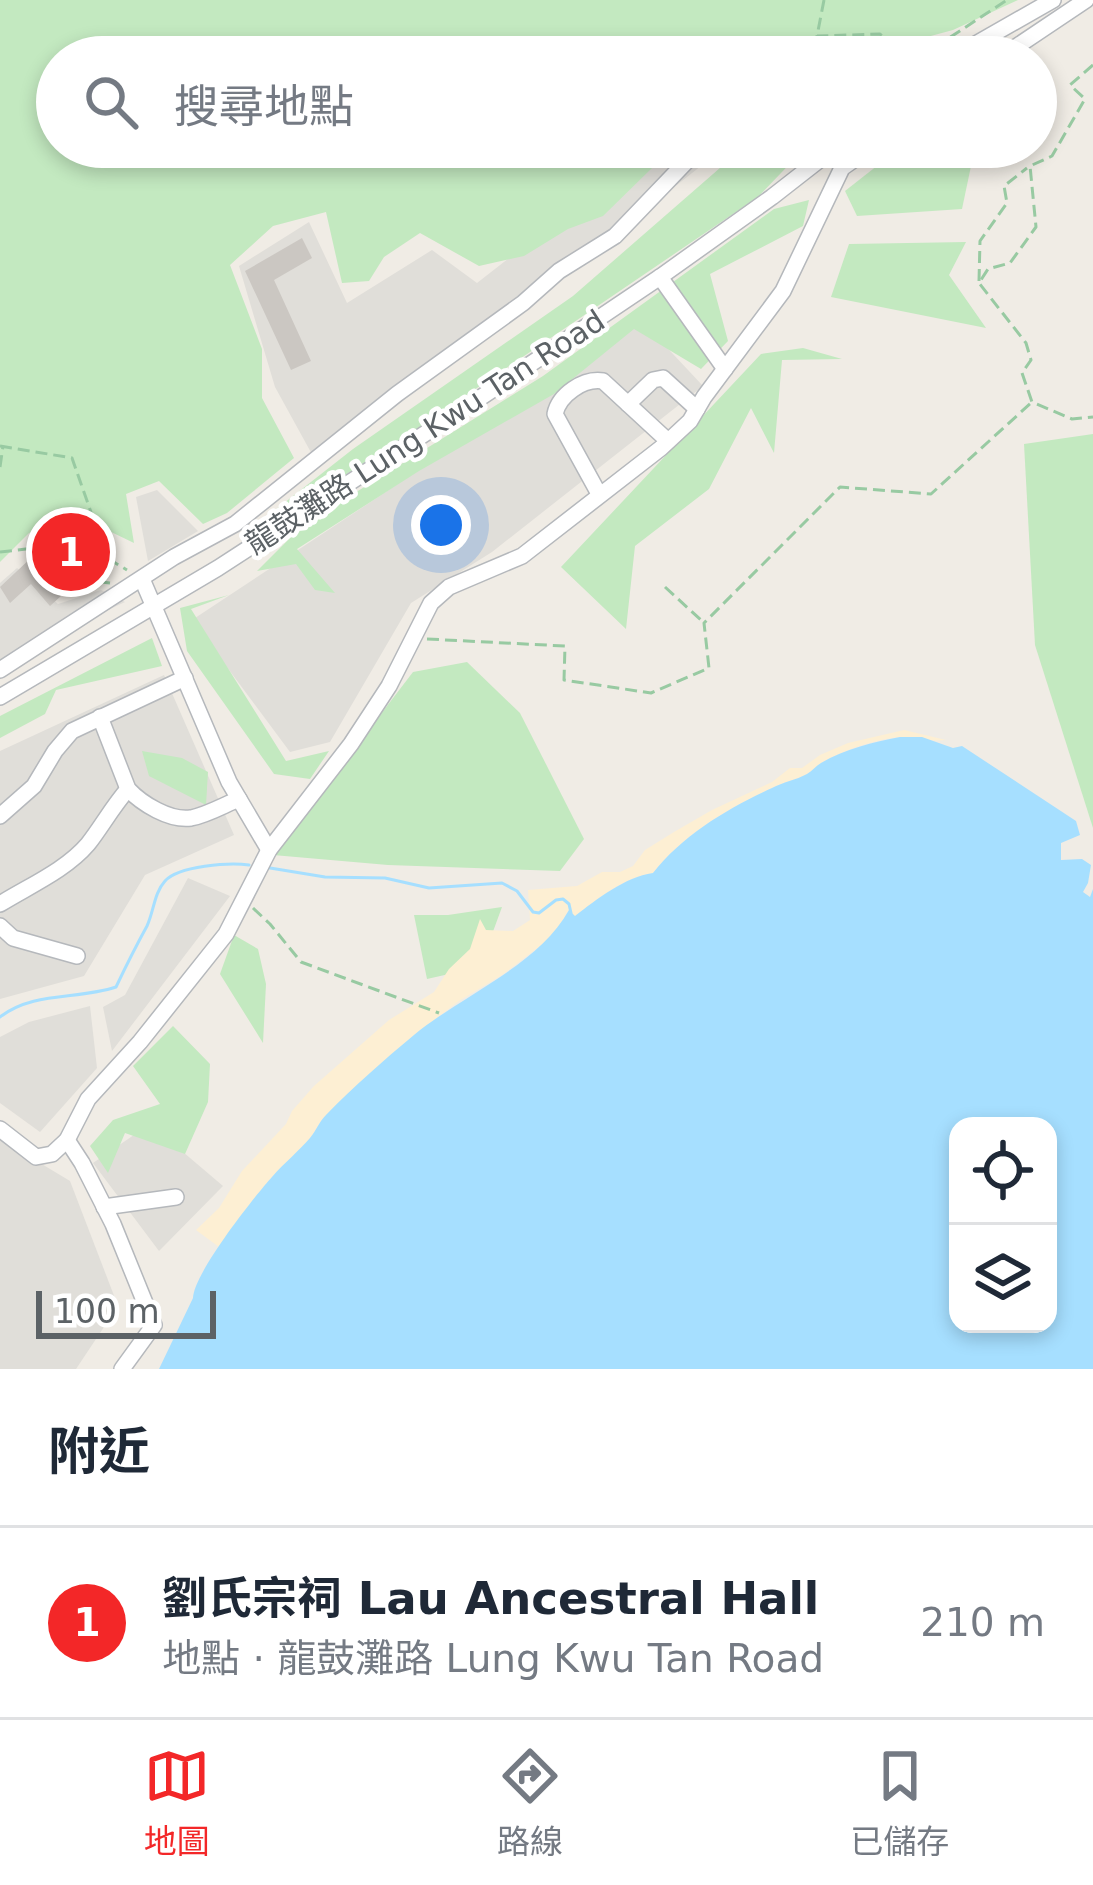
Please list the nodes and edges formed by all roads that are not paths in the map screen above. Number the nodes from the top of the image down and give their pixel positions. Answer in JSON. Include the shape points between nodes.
{"nodes":[{"id":1,"x":1053,"y":0,"type":"edge"},
{"id":2,"x":1086,"y":0,"type":"edge"},
{"id":3,"x":989,"y":36,"type":"edge"},
{"id":4,"x":1032,"y":36,"type":"edge"},
{"id":5,"x":680,"y":168,"type":"edge"},
{"id":6,"x":809,"y":168,"type":"edge"},
{"id":7,"x":842,"y":168,"type":"edge"},
{"id":8,"x":660,"y":277,"type":"junction"},
{"id":9,"x":725,"y":369,"type":"junction"},
{"id":10,"x":628,"y":404,"type":"junction"},
{"id":11,"x":697,"y":409,"type":"junction"},
{"id":12,"x":668,"y":441,"type":"junction"},
{"id":13,"x":599,"y":494,"type":"junction"},
{"id":14,"x":135,"y":583,"type":"junction"},
{"id":15,"x":155,"y":607,"type":"junction"},
{"id":16,"x":0,"y":670,"type":"edge"},
{"id":17,"x":185,"y":679,"type":"junction"},
{"id":18,"x":0,"y":697,"type":"edge"},
{"id":19,"x":100,"y":717,"type":"junction"},
{"id":20,"x":128,"y":789,"type":"junction"},
{"id":21,"x":239,"y":799,"type":"junction"},
{"id":22,"x":0,"y":816,"type":"edge"},
{"id":23,"x":269,"y":850,"type":"junction"},
{"id":24,"x":0,"y":904,"type":"edge"},
{"id":25,"x":0,"y":926,"type":"edge"},
{"id":26,"x":77,"y":956,"type":"dead end"},
{"id":27,"x":0,"y":1129,"type":"edge"},
{"id":28,"x":67,"y":1140,"type":"junction"},
{"id":29,"x":176,"y":1197,"type":"dead end"},
{"id":30,"x":104,"y":1207,"type":"junction"},
{"id":31,"x":122,"y":1369,"type":"edge"}],
"edges":[{"from":1,"to":3,"type":"street"},
{"from":2,"to":4,"type":"street"},
{"from":5,"to":14,"type":"street","via":[[615,236],[235,524]]},
{"from":6,"to":8,"type":"street","name":"龍鼓灘路 Lung Kwu Tan Road"},
{"from":7,"to":9,"type":"street","via":[[783,291]]},
{"from":8,"to":9,"type":"street"},
{"from":8,"to":15,"type":"street","name":"龍鼓灘路 Lung Kwu Tan Road"},
{"from":9,"to":11,"type":"street"},
{"from":10,"to":11,"type":"street","via":[[663,378]]},
{"from":10,"to":12,"type":"street"},
{"from":10,"to":13,"type":"street","via":[[593,380],[555,408]]},
{"from":11,"to":12,"type":"street"},
{"from":12,"to":13,"type":"street"},
{"from":13,"to":23,"type":"street","via":[[522,556],[440,593],[351,744]]},
{"from":14,"to":15,"type":"street"},
{"from":14,"to":16,"type":"street"},
{"from":15,"to":17,"type":"street"},
{"from":15,"to":18,"type":"street","name":"龍鼓灘路 Lung Kwu Tan Road"},
{"from":17,"to":19,"type":"street"},
{"from":17,"to":21,"type":"street"},
{"from":19,"to":20,"type":"street"},
{"from":19,"to":22,"type":"street","via":[[72,730],[34,786]]},
{"from":20,"to":21,"type":"street","via":[[177,818]]},
{"from":20,"to":24,"type":"street","via":[[68,862]]},
{"from":21,"to":23,"type":"street"},
{"from":23,"to":28,"type":"street","via":[[226,934],[88,1099]]},
{"from":25,"to":26,"type":"street","via":[[18,940]]},
{"from":27,"to":28,"type":"street","via":[[36,1157]]},
{"from":28,"to":30,"type":"street"},
{"from":29,"to":30,"type":"street"},
{"from":30,"to":31,"type":"street","via":[[154,1325]]}]}
